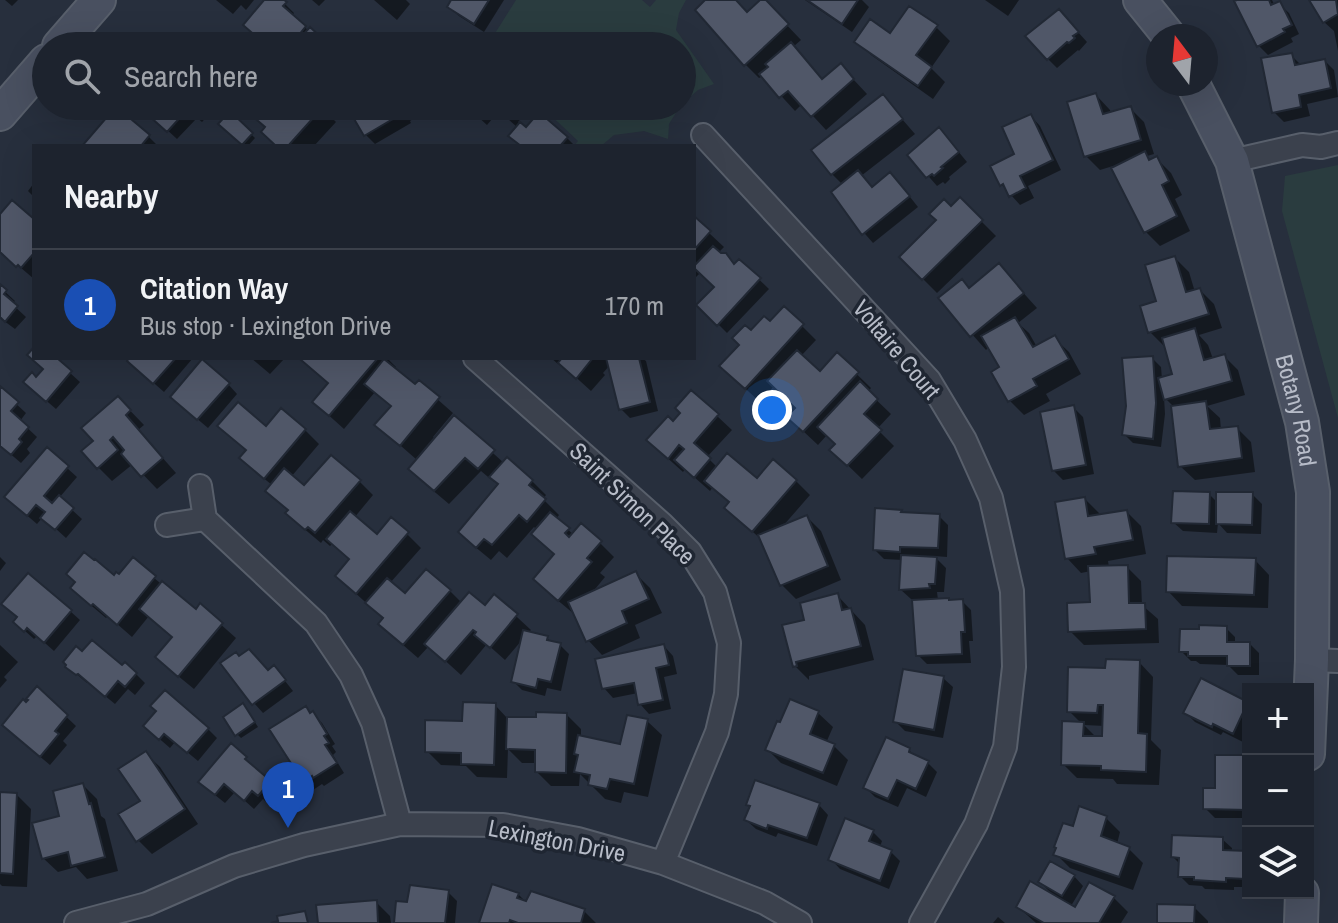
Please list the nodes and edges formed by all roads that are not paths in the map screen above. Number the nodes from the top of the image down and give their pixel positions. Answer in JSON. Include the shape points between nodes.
{"nodes":[{"id":1,"x":99,"y":0,"type":"edge"},
{"id":2,"x":1140,"y":0,"type":"edge"},
{"id":3,"x":1159,"y":24,"type":"edge"},
{"id":4,"x":71,"y":32,"type":"edge"},
{"id":5,"x":32,"y":77,"type":"edge"},
{"id":6,"x":1199,"y":96,"type":"edge"},
{"id":7,"x":0,"y":114,"type":"edge"},
{"id":8,"x":703,"y":135,"type":"dead end"},
{"id":9,"x":1330,"y":145,"type":"edge"},
{"id":10,"x":1234,"y":169,"type":"junction"},
{"id":11,"x":477,"y":360,"type":"edge"},
{"id":12,"x":200,"y":486,"type":"dead end"},
{"id":13,"x":205,"y":519,"type":"junction"},
{"id":14,"x":167,"y":525,"type":"dead end"},
{"id":15,"x":1325,"y":660,"type":"edge"},
{"id":16,"x":1314,"y":721,"type":"edge"},
{"id":17,"x":400,"y":824,"type":"junction"},
{"id":18,"x":663,"y":863,"type":"junction"},
{"id":19,"x":1302,"y":899,"type":"edge"},
{"id":20,"x":76,"y":923,"type":"edge"},
{"id":21,"x":800,"y":923,"type":"edge"},
{"id":22,"x":921,"y":923,"type":"edge"},
{"id":23,"x":1301,"y":923,"type":"edge"}],
"edges":[{"from":1,"to":4,"type":"main road"},
{"from":2,"to":3,"type":"main road"},
{"from":5,"to":7,"type":"main road"},
{"from":6,"to":10,"type":"main road","name":"Botany Road"},
{"from":8,"to":22,"type":"street","name":"Voltaire Court","via":[[929,380],[991,498],[1012,591],[1014,667],[1005,747],[976,824]]},
{"from":9,"to":10,"type":"street","via":[[1302,145]]},
{"from":10,"to":15,"type":"main road","name":"Botany Road","via":[[1302,422],[1313,492]]},
{"from":11,"to":18,"type":"street","name":"Saint Simon Place","via":[[662,524],[690,552],[715,592],[729,643],[726,694],[717,732]]},
{"from":12,"to":13,"type":"street"},
{"from":13,"to":14,"type":"street"},
{"from":13,"to":17,"type":"street","via":[[316,623],[351,675],[373,723]]},
{"from":15,"to":16,"type":"main road","name":"Botany Road"},
{"from":17,"to":18,"type":"street","name":"Lexington Drive","via":[[503,825]]},
{"from":17,"to":20,"type":"street","name":"Lexington Drive","via":[[234,866],[147,904]]},
{"from":18,"to":21,"type":"street","name":"Lexington Drive","via":[[765,903]]},
{"from":19,"to":23,"type":"main road"}]}
